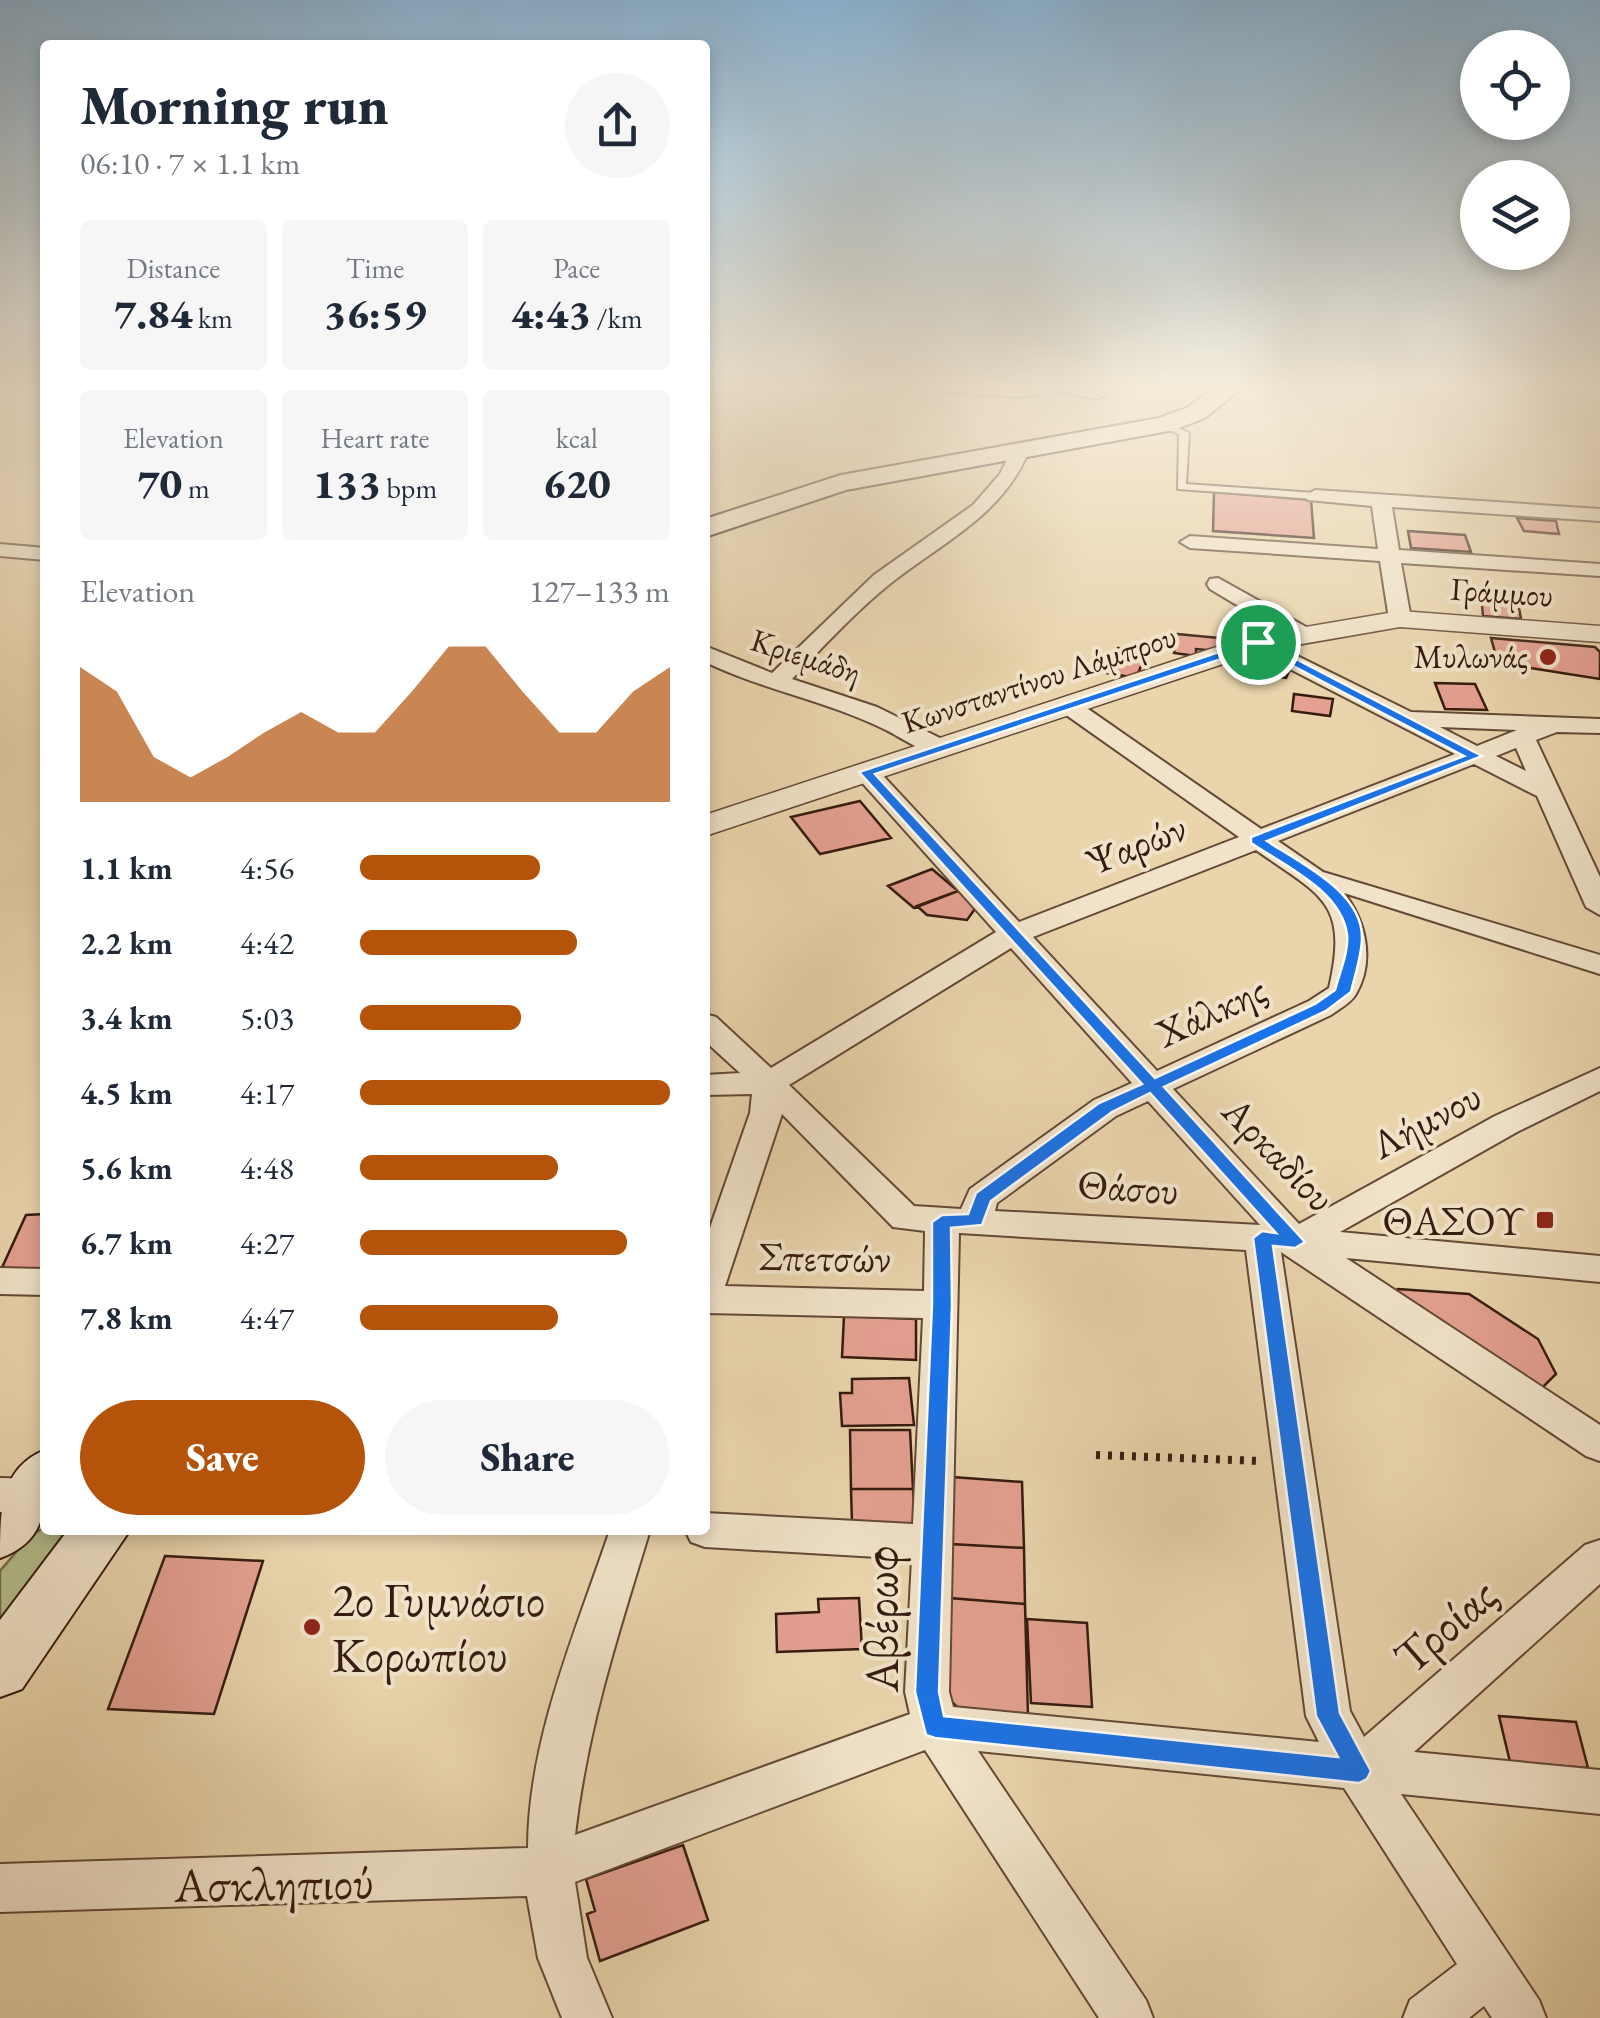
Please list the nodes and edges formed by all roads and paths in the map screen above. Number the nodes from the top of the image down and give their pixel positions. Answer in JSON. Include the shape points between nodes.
{"nodes":[{"id":1,"x":876,"y":477,"type":"edge"},
{"id":2,"x":1012,"y":477,"type":"edge"},
{"id":3,"x":1182,"y":477,"type":"edge"},
{"id":4,"x":1315,"y":496,"type":"joint"},
{"id":5,"x":1381,"y":500,"type":"junction"},
{"id":6,"x":1600,"y":515,"type":"edge"},
{"id":7,"x":710,"y":526,"type":"edge"},
{"id":8,"x":1190,"y":542,"type":"dead end"},
{"id":9,"x":0,"y":550,"type":"edge"},
{"id":10,"x":40,"y":554,"type":"edge"},
{"id":11,"x":1392,"y":556,"type":"junction"},
{"id":12,"x":1600,"y":570,"type":"edge"},
{"id":13,"x":1218,"y":584,"type":"dead end"},
{"id":14,"x":1400,"y":619,"type":"junction"},
{"id":15,"x":1300,"y":634,"type":"junction"},
{"id":16,"x":1600,"y":634,"type":"edge"},
{"id":17,"x":1258,"y":642,"type":"junction"},
{"id":18,"x":710,"y":655,"type":"edge"},
{"id":19,"x":777,"y":682,"type":"junction"},
{"id":20,"x":1070,"y":707,"type":"junction"},
{"id":21,"x":1405,"y":718,"type":"junction"},
{"id":22,"x":1555,"y":724,"type":"junction"},
{"id":23,"x":1600,"y":726,"type":"edge"},
{"id":24,"x":1523,"y":737,"type":"junction"},
{"id":25,"x":940,"y":748,"type":"junction"},
{"id":26,"x":1476,"y":756,"type":"junction"},
{"id":27,"x":866,"y":772,"type":"junction"},
{"id":28,"x":1548,"y":792,"type":"junction"},
{"id":29,"x":710,"y":824,"type":"edge"},
{"id":30,"x":1256,"y":840,"type":"junction"},
{"id":31,"x":1318,"y":881,"type":"junction"},
{"id":32,"x":1600,"y":907,"type":"edge"},
{"id":33,"x":1014,"y":934,"type":"junction"},
{"id":34,"x":1600,"y":965,"type":"edge"},
{"id":35,"x":710,"y":1029,"type":"edge"},
{"id":36,"x":1600,"y":1078,"type":"edge"},
{"id":37,"x":768,"y":1084,"type":"junction"},
{"id":38,"x":710,"y":1086,"type":"edge"},
{"id":39,"x":1153,"y":1086,"type":"junction"},
{"id":40,"x":958,"y":1221,"type":"junction"},
{"id":41,"x":1279,"y":1240,"type":"junction"},
{"id":42,"x":1600,"y":1269,"type":"edge"},
{"id":43,"x":0,"y":1281,"type":"edge"},
{"id":44,"x":710,"y":1281,"type":"edge"},
{"id":45,"x":40,"y":1282,"type":"edge"},
{"id":46,"x":710,"y":1296,"type":"edge"},
{"id":47,"x":942,"y":1305,"type":"junction"},
{"id":48,"x":1600,"y":1445,"type":"edge"},
{"id":49,"x":1096,"y":1455,"type":"dead end"},
{"id":50,"x":1291,"y":1462,"type":"junction"},
{"id":51,"x":710,"y":1530,"type":"edge"},
{"id":52,"x":97,"y":1535,"type":"edge"},
{"id":53,"x":628,"y":1535,"type":"edge"},
{"id":54,"x":932,"y":1543,"type":"junction"},
{"id":55,"x":1600,"y":1558,"type":"edge"},
{"id":56,"x":0,"y":1668,"type":"edge"},
{"id":57,"x":935,"y":1726,"type":"junction"},
{"id":58,"x":1359,"y":1771,"type":"junction"},
{"id":59,"x":1600,"y":1792,"type":"edge"},
{"id":60,"x":548,"y":1868,"type":"junction"},
{"id":61,"x":0,"y":1888,"type":"edge"},
{"id":62,"x":1490,"y":1970,"type":"junction"},
{"id":63,"x":587,"y":2018,"type":"edge"},
{"id":64,"x":1128,"y":2018,"type":"edge"},
{"id":65,"x":1428,"y":2018,"type":"edge"},
{"id":66,"x":1521,"y":2018,"type":"edge"}],
"edges":[{"from":1,"to":7,"type":"main road"},
{"from":2,"to":19,"type":"street","via":[[978,511],[880,582]]},
{"from":3,"to":4,"type":"lane","via":[[1181,487]]},
{"from":4,"to":5,"type":"street"},
{"from":5,"to":6,"type":"street"},
{"from":5,"to":11,"type":"street"},
{"from":8,"to":11,"type":"street"},
{"from":9,"to":10,"type":"street"},
{"from":11,"to":12,"type":"street"},
{"from":11,"to":14,"type":"street"},
{"from":13,"to":15,"type":"street"},
{"from":14,"to":15,"type":"street","name":"Κωνσταντίνου Λάμπρου"},
{"from":14,"to":16,"type":"street","name":"Γράμμου"},
{"from":15,"to":17,"type":"street","name":"Κωνσταντίνου Λάμπρου"},
{"from":17,"to":20,"type":"street","name":"Κωνσταντίνου Λάμπρου"},
{"from":17,"to":21,"type":"street"},
{"from":18,"to":19,"type":"street","name":"Κριεμάδη"},
{"from":19,"to":25,"type":"street","name":"Κριεμάδη","via":[[870,712]]},
{"from":20,"to":25,"type":"street","name":"Κωνσταντίνου Λάμπρου"},
{"from":20,"to":30,"type":"street"},
{"from":21,"to":22,"type":"street"},
{"from":21,"to":26,"type":"street"},
{"from":22,"to":23,"type":"street"},
{"from":22,"to":24,"type":"street","name":"Ψαρών"},
{"from":24,"to":26,"type":"street","name":"Ψαρών"},
{"from":24,"to":28,"type":"street"},
{"from":25,"to":27,"type":"street","name":"Κωνσταντίνου Λάμπρου"},
{"from":26,"to":28,"type":"street"},
{"from":26,"to":30,"type":"street","name":"Ψαρών"},
{"from":27,"to":29,"type":"street","name":"Κωνσταντίνου Λάμπρου"},
{"from":27,"to":33,"type":"street","name":"Αρκαδίου"},
{"from":28,"to":32,"type":"street"},
{"from":30,"to":31,"type":"street"},
{"from":30,"to":33,"type":"street","name":"Ψαρών"},
{"from":31,"to":34,"type":"street"},
{"from":31,"to":39,"type":"street","name":"Χάλκης","via":[[1344,906],[1355,936],[1343,992]]},
{"from":33,"to":37,"type":"street","name":"Ψαρών"},
{"from":33,"to":39,"type":"street","name":"Αρκαδίου"},
{"from":35,"to":37,"type":"street","name":"Θάσου"},
{"from":36,"to":41,"type":"street","name":"Λήμνου"},
{"from":37,"to":38,"type":"street"},
{"from":37,"to":40,"type":"street","name":"Θάσου","via":[[905,1218]]},
{"from":37,"to":44,"type":"street","via":[[766,1113]]},
{"from":39,"to":40,"type":"street","name":"Χάλκης","via":[[1106,1108]]},
{"from":39,"to":41,"type":"street","name":"Αρκαδίου"},
{"from":40,"to":41,"type":"street","name":"Θάσου"},
{"from":40,"to":47,"type":"street","name":"Αβέρωφ"},
{"from":41,"to":42,"type":"street","name":"Θάσου"},
{"from":41,"to":48,"type":"street","name":"Αρκαδίου"},
{"from":41,"to":50,"type":"street"},
{"from":43,"to":45,"type":"street"},
{"from":46,"to":47,"type":"street","name":"Σπετσών"},
{"from":47,"to":54,"type":"street","name":"Αβέρωφ"},
{"from":49,"to":50,"type":"path"},
{"from":50,"to":58,"type":"street","via":[[1328,1716]]},
{"from":51,"to":54,"type":"street"},
{"from":52,"to":56,"type":"main road"},
{"from":53,"to":60,"type":"street","via":[[568,1730]]},
{"from":54,"to":57,"type":"street","name":"Αβέρωφ","via":[[927,1692]]},
{"from":55,"to":58,"type":"street","name":"Τροίας"},
{"from":57,"to":58,"type":"street"},
{"from":57,"to":60,"type":"street","name":"Ασκληπιού"},
{"from":57,"to":64,"type":"street","name":"Αβέρωφ"},
{"from":58,"to":59,"type":"street"},
{"from":58,"to":62,"type":"street"},
{"from":60,"to":61,"type":"street","name":"Ασκληπιού","via":[[486,1878]]},
{"from":60,"to":63,"type":"street","via":[[556,1945]]},
{"from":62,"to":65,"type":"street"},
{"from":62,"to":66,"type":"street"}]}
